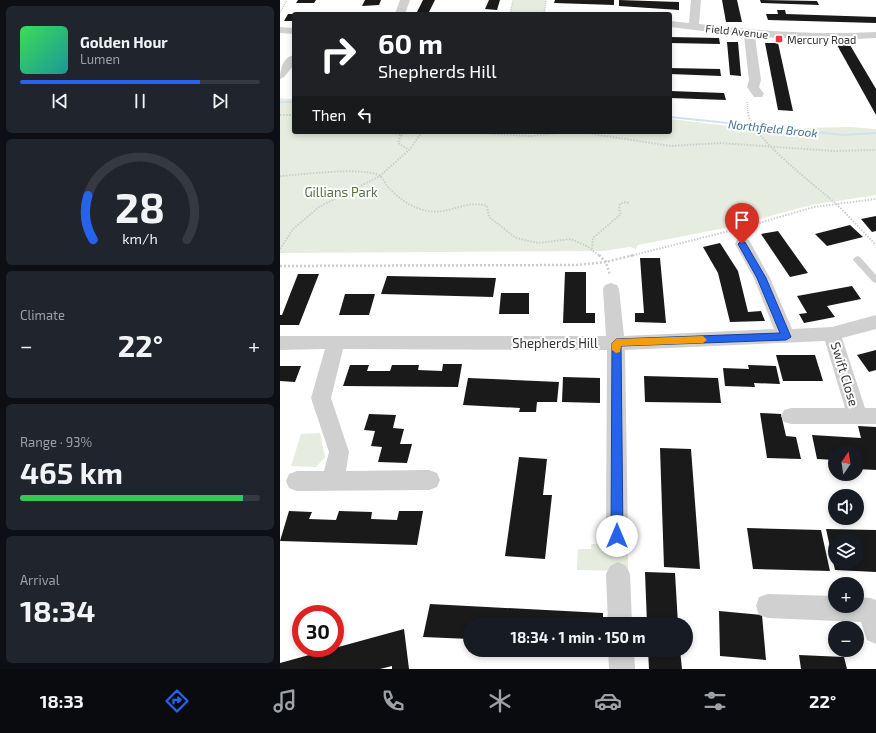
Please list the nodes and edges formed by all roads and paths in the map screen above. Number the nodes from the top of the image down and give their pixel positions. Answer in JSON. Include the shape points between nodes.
{"nodes":[{"id":1,"x":287,"y":0,"type":"edge"},
{"id":2,"x":405,"y":0,"type":"edge"},
{"id":3,"x":513,"y":0,"type":"edge"},
{"id":4,"x":546,"y":0,"type":"edge"},
{"id":5,"x":696,"y":0,"type":"edge"},
{"id":6,"x":280,"y":12,"type":"edge"},
{"id":7,"x":401,"y":12,"type":"edge"},
{"id":8,"x":510,"y":12,"type":"edge"},
{"id":9,"x":544,"y":12,"type":"edge"},
{"id":10,"x":672,"y":24,"type":"edge"},
{"id":11,"x":694,"y":26,"type":"junction"},
{"id":12,"x":280,"y":30,"type":"edge"},
{"id":13,"x":292,"y":31,"type":"edge"},
{"id":14,"x":749,"y":33,"type":"junction"},
{"id":15,"x":872,"y":36,"type":"edge"},
{"id":16,"x":876,"y":46,"type":"edge"},
{"id":17,"x":292,"y":60,"type":"edge"},
{"id":18,"x":280,"y":75,"type":"edge"},
{"id":19,"x":758,"y":94,"type":"dead end"},
{"id":20,"x":280,"y":115,"type":"edge"},
{"id":21,"x":292,"y":115,"type":"edge"},
{"id":22,"x":748,"y":117,"type":"dead end"},
{"id":23,"x":395,"y":134,"type":"edge"},
{"id":24,"x":404,"y":134,"type":"edge"},
{"id":25,"x":421,"y":134,"type":"edge"},
{"id":26,"x":496,"y":134,"type":"edge"},
{"id":27,"x":549,"y":134,"type":"edge"},
{"id":28,"x":593,"y":134,"type":"edge"},
{"id":29,"x":401,"y":135,"type":"junction"},
{"id":30,"x":769,"y":146,"type":"junction"},
{"id":31,"x":409,"y":150,"type":"junction"},
{"id":32,"x":876,"y":150,"type":"edge"},
{"id":33,"x":280,"y":176,"type":"edge"},
{"id":34,"x":380,"y":176,"type":"junction"},
{"id":35,"x":876,"y":199,"type":"edge"},
{"id":36,"x":629,"y":203,"type":"dead end"},
{"id":37,"x":836,"y":204,"type":"junction"},
{"id":38,"x":742,"y":244,"type":"dead end"},
{"id":39,"x":876,"y":245,"type":"edge"},
{"id":40,"x":280,"y":249,"type":"edge"},
{"id":41,"x":592,"y":249,"type":"junction"},
{"id":42,"x":856,"y":259,"type":"dead end"},
{"id":43,"x":606,"y":262,"type":"junction"},
{"id":44,"x":280,"y":266,"type":"edge"},
{"id":45,"x":876,"y":280,"type":"edge"},
{"id":46,"x":611,"y":289,"type":"dead end"},
{"id":47,"x":876,"y":322,"type":"edge"},
{"id":48,"x":832,"y":334,"type":"junction"},
{"id":49,"x":786,"y":337,"type":"junction"},
{"id":50,"x":336,"y":342,"type":"junction"},
{"id":51,"x":280,"y":343,"type":"edge"},
{"id":52,"x":616,"y":343,"type":"junction"},
{"id":53,"x":791,"y":416,"type":"dead end"},
{"id":54,"x":867,"y":416,"type":"edge"},
{"id":55,"x":333,"y":480,"type":"junction"},
{"id":56,"x":428,"y":480,"type":"dead end"},
{"id":57,"x":297,"y":481,"type":"dead end"},
{"id":58,"x":617,"y":536,"type":"dead end"},
{"id":59,"x":618,"y":574,"type":"dead end"},
{"id":60,"x":768,"y":606,"type":"dead end"},
{"id":61,"x":620,"y":617,"type":"edge"},
{"id":62,"x":874,"y":617,"type":"edge"},
{"id":63,"x":621,"y":657,"type":"edge"},
{"id":64,"x":622,"y":669,"type":"edge"}],
"edges":[{"from":1,"to":6,"type":"path"},
{"from":2,"to":7,"type":"street"},
{"from":3,"to":8,"type":"path"},
{"from":4,"to":9,"type":"path"},
{"from":5,"to":11,"type":"street"},
{"from":10,"to":11,"type":"street","name":"Field Avenue"},
{"from":11,"to":14,"type":"street","name":"Field Avenue"},
{"from":12,"to":13,"type":"street"},
{"from":14,"to":15,"type":"street","name":"Field Avenue"},
{"from":14,"to":19,"type":"street","via":[[755,80],[753,87]]},
{"from":15,"to":16,"type":"street"},
{"from":17,"to":18,"type":"street"},
{"from":20,"to":21,"type":"path"},
{"from":22,"to":30,"type":"path","via":[[754,129]]},
{"from":23,"to":29,"type":"path"},
{"from":24,"to":29,"type":"path"},
{"from":25,"to":31,"type":"path"},
{"from":26,"to":27,"type":"path"},
{"from":28,"to":30,"type":"path","via":[[671,146],[721,143]]},
{"from":29,"to":31,"type":"path","via":[[398,143]]},
{"from":30,"to":32,"type":"path","via":[[833,151]]},
{"from":30,"to":37,"type":"path"},
{"from":31,"to":34,"type":"path"},
{"from":33,"to":34,"type":"path","via":[[362,171]]},
{"from":34,"to":40,"type":"path","via":[[320,208],[293,229]]},
{"from":34,"to":41,"type":"path","via":[[404,203],[415,208],[436,212],[479,203],[487,206],[489,217],[516,238],[538,243],[570,240]]},
{"from":35,"to":37,"type":"path"},
{"from":36,"to":41,"type":"path","via":[[620,204],[621,214],[593,238]]},
{"from":37,"to":39,"type":"path"},
{"from":37,"to":43,"type":"path","via":[[814,207]]},
{"from":38,"to":49,"type":"street","via":[[762,278]]},
{"from":41,"to":43,"type":"path"},
{"from":42,"to":45,"type":"lane"},
{"from":43,"to":44,"type":"path","via":[[576,265]]},
{"from":46,"to":52,"type":"street"},
{"from":47,"to":48,"type":"street","name":"Shepherds Hill"},
{"from":48,"to":49,"type":"street","name":"Shepherds Hill"},
{"from":48,"to":54,"type":"street","name":"Swift Close"},
{"from":49,"to":52,"type":"street","name":"Shepherds Hill"},
{"from":50,"to":51,"type":"street","name":"Shepherds Hill"},
{"from":50,"to":52,"type":"street","name":"Shepherds Hill"},
{"from":50,"to":55,"type":"street","via":[[321,398],[339,452]]},
{"from":52,"to":58,"type":"street"},
{"from":53,"to":54,"type":"street","name":"Swift Close"},
{"from":55,"to":56,"type":"street"},
{"from":55,"to":57,"type":"street"},
{"from":59,"to":61,"type":"street"},
{"from":60,"to":62,"type":"street"},
{"from":63,"to":64,"type":"street"}]}
